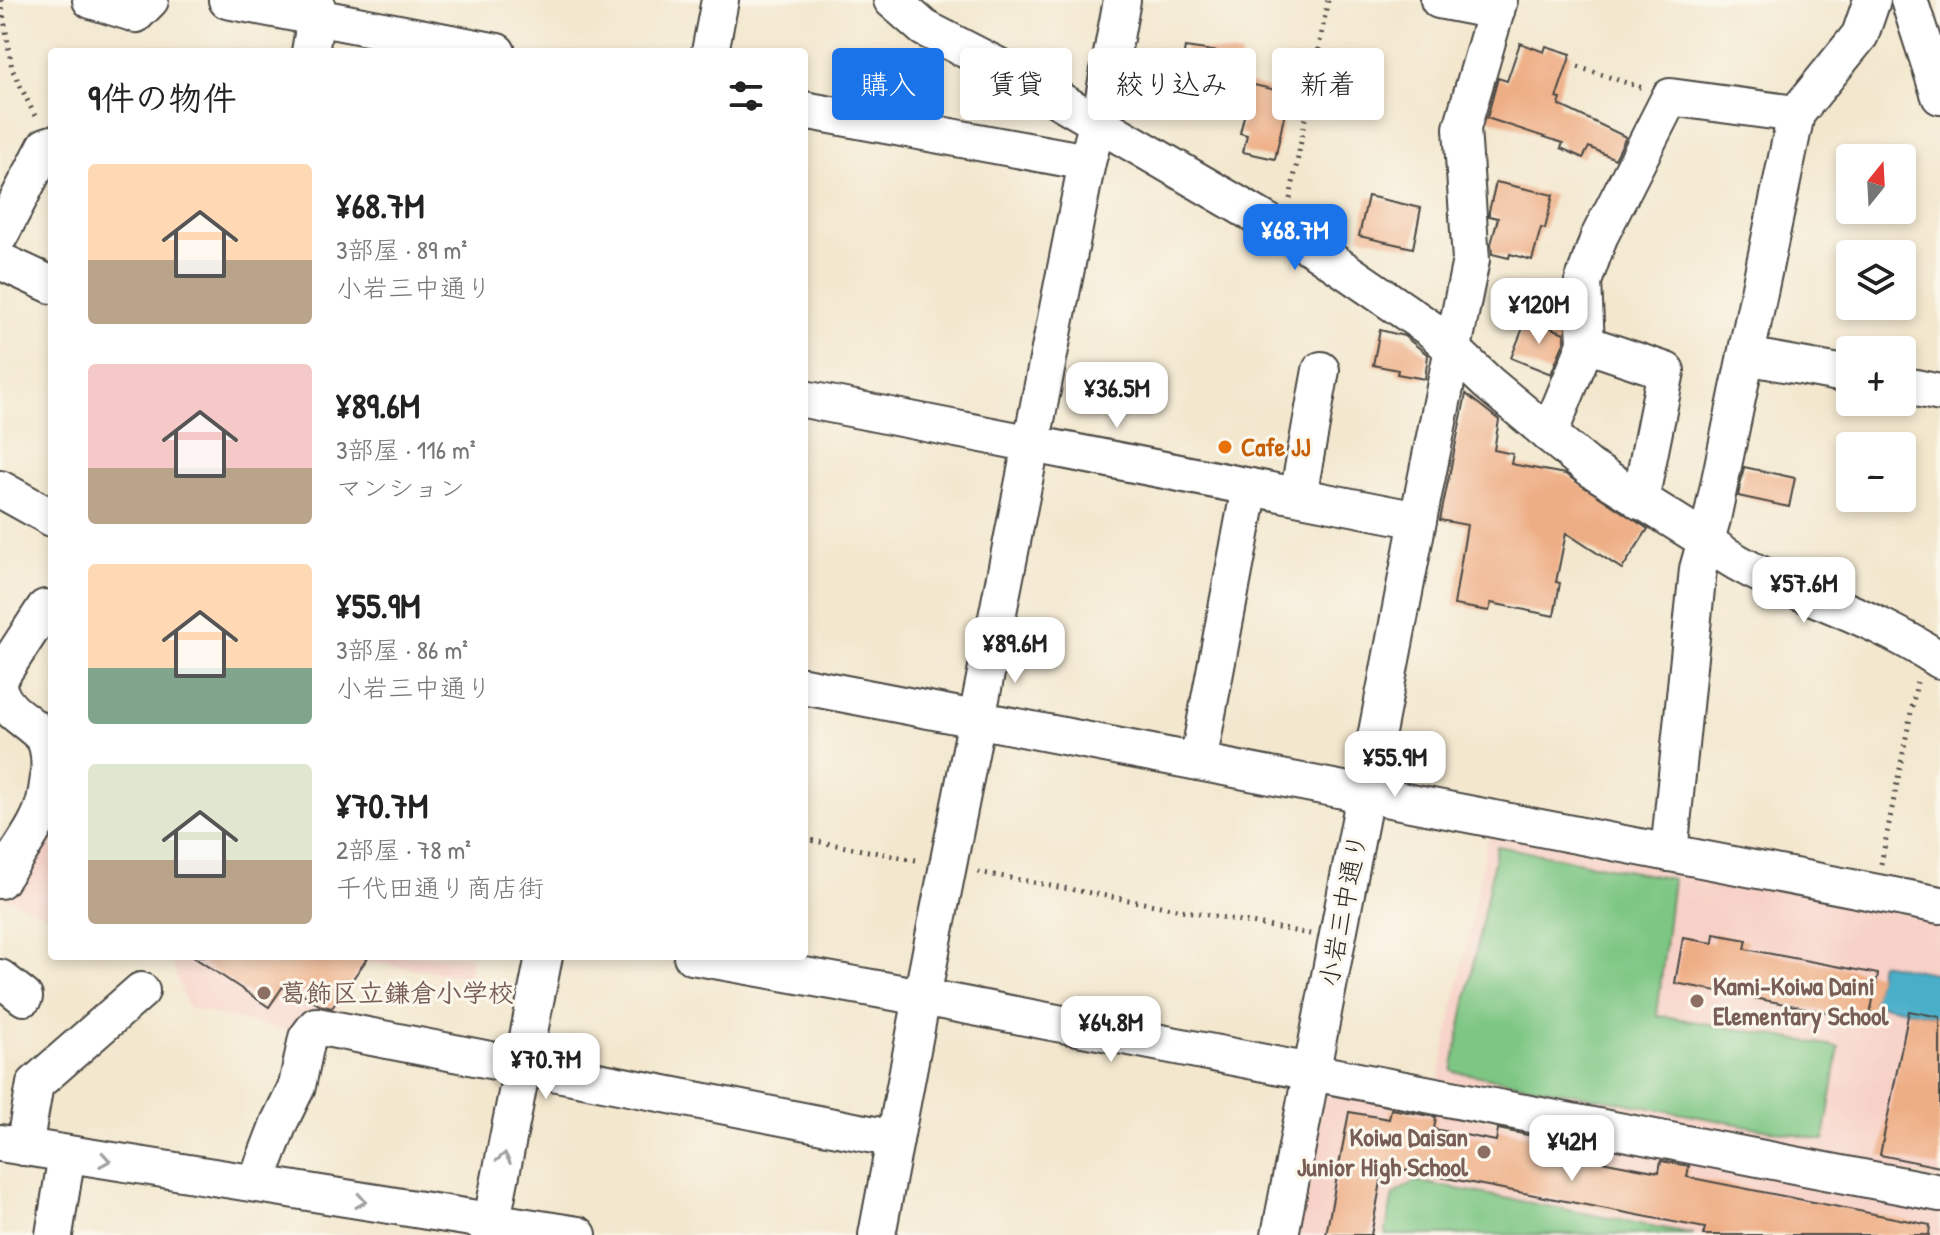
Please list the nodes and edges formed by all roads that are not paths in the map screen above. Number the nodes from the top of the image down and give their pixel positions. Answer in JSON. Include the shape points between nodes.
{"nodes":[{"id":1,"x":91,"y":0,"type":"edge"},
{"id":2,"x":150,"y":0,"type":"edge"},
{"id":3,"x":227,"y":0,"type":"edge"},
{"id":4,"x":720,"y":0,"type":"edge"},
{"id":5,"x":892,"y":0,"type":"edge"},
{"id":6,"x":1122,"y":0,"type":"edge"},
{"id":7,"x":1439,"y":0,"type":"edge"},
{"id":8,"x":1872,"y":0,"type":"edge"},
{"id":9,"x":1909,"y":0,"type":"edge"},
{"id":10,"x":1497,"y":6,"type":"edge"},
{"id":11,"x":316,"y":8,"type":"edge"},
{"id":12,"x":311,"y":48,"type":"edge"},
{"id":13,"x":481,"y":48,"type":"edge"},
{"id":14,"x":711,"y":48,"type":"edge"},
{"id":15,"x":1940,"y":96,"type":"edge"},
{"id":16,"x":808,"y":111,"type":"edge"},
{"id":17,"x":1796,"y":114,"type":"junction"},
{"id":18,"x":1097,"y":123,"type":"junction"},
{"id":19,"x":47,"y":136,"type":"edge"},
{"id":20,"x":1087,"y":162,"type":"junction"},
{"id":21,"x":0,"y":235,"type":"edge"},
{"id":22,"x":0,"y":261,"type":"edge"},
{"id":23,"x":48,"y":283,"type":"edge"},
{"id":24,"x":1586,"y":344,"type":"junction"},
{"id":25,"x":1454,"y":350,"type":"junction"},
{"id":26,"x":1746,"y":356,"type":"junction"},
{"id":27,"x":1321,"y":370,"type":"dead end"},
{"id":28,"x":1836,"y":372,"type":"edge"},
{"id":29,"x":1916,"y":388,"type":"edge"},
{"id":30,"x":1940,"y":393,"type":"edge"},
{"id":31,"x":808,"y":400,"type":"edge"},
{"id":32,"x":1549,"y":434,"type":"junction"},
{"id":33,"x":1032,"y":444,"type":"junction"},
{"id":34,"x":1250,"y":487,"type":"junction"},
{"id":35,"x":0,"y":489,"type":"edge"},
{"id":36,"x":1298,"y":496,"type":"junction"},
{"id":37,"x":1640,"y":501,"type":"junction"},
{"id":38,"x":48,"y":516,"type":"edge"},
{"id":39,"x":1418,"y":520,"type":"junction"},
{"id":40,"x":1705,"y":540,"type":"junction"},
{"id":41,"x":45,"y":608,"type":"dead end"},
{"id":42,"x":1932,"y":655,"type":"edge"},
{"id":43,"x":808,"y":687,"type":"edge"},
{"id":44,"x":0,"y":691,"type":"edge"},
{"id":45,"x":977,"y":720,"type":"junction"},
{"id":46,"x":48,"y":741,"type":"edge"},
{"id":47,"x":1198,"y":762,"type":"junction"},
{"id":48,"x":48,"y":778,"type":"edge"},
{"id":49,"x":1365,"y":794,"type":"junction"},
{"id":50,"x":1669,"y":853,"type":"junction"},
{"id":51,"x":0,"y":880,"type":"edge"},
{"id":52,"x":1940,"y":905,"type":"edge"},
{"id":53,"x":543,"y":960,"type":"edge"},
{"id":54,"x":714,"y":960,"type":"edge"},
{"id":55,"x":922,"y":997,"type":"junction"},
{"id":56,"x":132,"y":1010,"type":"dead end"},
{"id":57,"x":522,"y":1068,"type":"junction"},
{"id":58,"x":1312,"y":1073,"type":"junction"},
{"id":59,"x":895,"y":1139,"type":"junction"},
{"id":60,"x":12,"y":1145,"type":"edge"},
{"id":61,"x":67,"y":1154,"type":"junction"},
{"id":62,"x":256,"y":1183,"type":"junction"},
{"id":63,"x":1940,"y":1193,"type":"edge"},
{"id":64,"x":490,"y":1228,"type":"edge"},
{"id":65,"x":54,"y":1235,"type":"edge"},
{"id":66,"x":578,"y":1235,"type":"edge"},
{"id":67,"x":877,"y":1235,"type":"edge"},
{"id":68,"x":1280,"y":1235,"type":"edge"}],
"edges":[{"from":1,"to":2,"type":"street","via":[[136,14]]},
{"from":3,"to":11,"type":"street"},
{"from":4,"to":14,"type":"street"},
{"from":5,"to":18,"type":"street","via":[[924,28]]},
{"from":6,"to":18,"type":"street"},
{"from":7,"to":10,"type":"street"},
{"from":8,"to":17,"type":"street","via":[[1860,35]]},
{"from":9,"to":15,"type":"street"},
{"from":10,"to":25,"type":"street","name":"小岩三中通り","via":[[1462,128],[1471,260]]},
{"from":11,"to":12,"type":"street"},
{"from":11,"to":13,"type":"street"},
{"from":16,"to":20,"type":"street"},
{"from":17,"to":24,"type":"street","via":[[1670,97],[1599,237],[1583,282]]},
{"from":17,"to":26,"type":"street"},
{"from":18,"to":20,"type":"street"},
{"from":18,"to":25,"type":"street","via":[[1314,249]]},
{"from":19,"to":21,"type":"street"},
{"from":20,"to":33,"type":"street"},
{"from":22,"to":23,"type":"street"},
{"from":24,"to":32,"type":"street"},
{"from":24,"to":37,"type":"street","via":[[1666,371]]},
{"from":25,"to":32,"type":"street"},
{"from":25,"to":39,"type":"street","name":"小岩三中通り"},
{"from":26,"to":28,"type":"street"},
{"from":26,"to":40,"type":"street"},
{"from":27,"to":36,"type":"street"},
{"from":29,"to":30,"type":"street"},
{"from":31,"to":33,"type":"street"},
{"from":32,"to":37,"type":"street"},
{"from":33,"to":34,"type":"street"},
{"from":33,"to":45,"type":"street"},
{"from":34,"to":36,"type":"street"},
{"from":34,"to":47,"type":"street"},
{"from":35,"to":38,"type":"street"},
{"from":36,"to":39,"type":"street"},
{"from":37,"to":40,"type":"street"},
{"from":39,"to":49,"type":"street","name":"小岩三中通り"},
{"from":40,"to":42,"type":"street","via":[[1751,571],[1841,608]]},
{"from":40,"to":50,"type":"street","via":[[1687,656]]},
{"from":41,"to":44,"type":"street"},
{"from":43,"to":45,"type":"street"},
{"from":44,"to":46,"type":"street","via":[[4,704]]},
{"from":45,"to":47,"type":"street"},
{"from":45,"to":55,"type":"street"},
{"from":47,"to":49,"type":"street"},
{"from":48,"to":51,"type":"street","via":[[39,820]]},
{"from":49,"to":50,"type":"street"},
{"from":49,"to":58,"type":"street","name":"小岩三中通り"},
{"from":50,"to":52,"type":"street"},
{"from":53,"to":57,"type":"street"},
{"from":54,"to":55,"type":"street"},
{"from":55,"to":58,"type":"street"},
{"from":55,"to":59,"type":"street"},
{"from":56,"to":60,"type":"street","via":[[35,1084]]},
{"from":57,"to":59,"type":"street"},
{"from":57,"to":62,"type":"street","via":[[316,1026],[307,1038],[297,1086]]},
{"from":64,"to":57,"type":"street","one_way":true},
{"from":58,"to":63,"type":"street"},
{"from":58,"to":68,"type":"street","name":"小岩三中通り"},
{"from":59,"to":67,"type":"street"},
{"from":60,"to":61,"type":"street"},
{"from":61,"to":62,"type":"street","one_way":true},
{"from":61,"to":65,"type":"street"},
{"from":62,"to":64,"type":"street","one_way":true},
{"from":64,"to":66,"type":"street"}]}
